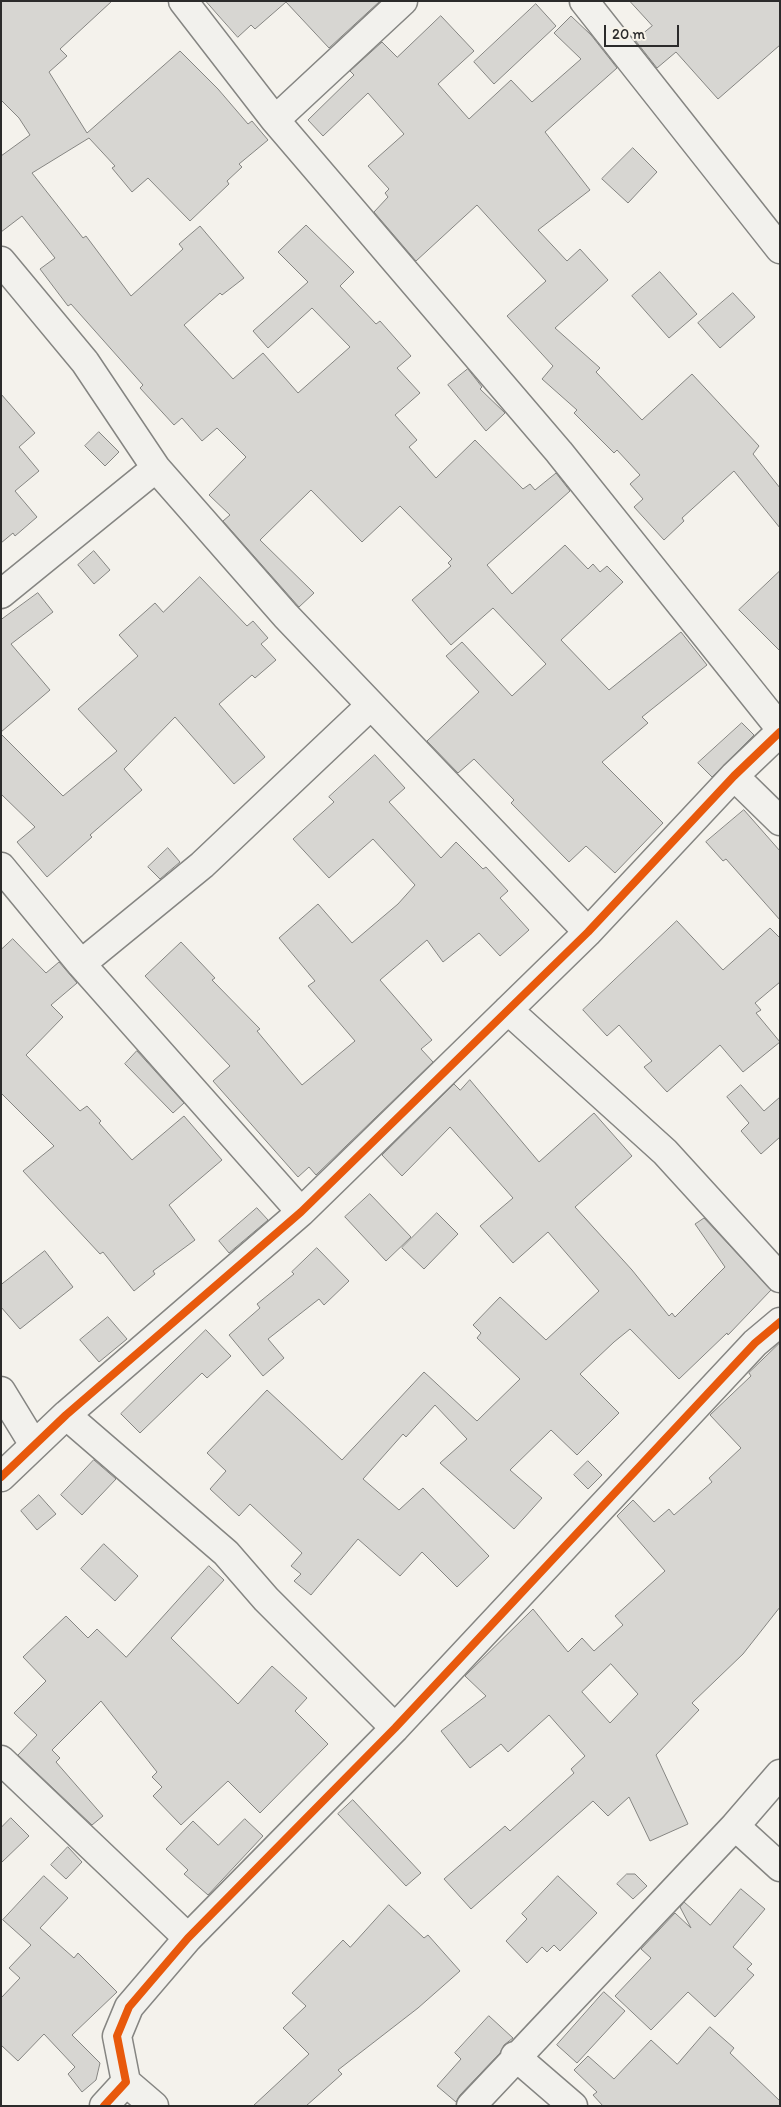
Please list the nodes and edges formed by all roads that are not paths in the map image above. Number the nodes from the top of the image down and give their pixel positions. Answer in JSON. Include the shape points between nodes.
{"nodes":[{"id":1,"x":184,"y":1,"type":"edge"},
{"id":2,"x":403,"y":1,"type":"edge"},
{"id":3,"x":584,"y":1,"type":"edge"},
{"id":4,"x":275,"y":120,"type":"junction"},
{"id":5,"x":780,"y":249,"type":"edge"},
{"id":6,"x":1,"y":261,"type":"edge"},
{"id":7,"x":156,"y":468,"type":"junction"},
{"id":8,"x":1,"y":594,"type":"edge"},
{"id":9,"x":370,"y":706,"type":"junction"},
{"id":10,"x":780,"y":728,"type":"edge"},
{"id":11,"x":780,"y":732,"type":"edge"},
{"id":12,"x":734,"y":776,"type":"junction"},
{"id":13,"x":780,"y":821,"type":"edge"},
{"id":14,"x":1,"y":866,"type":"edge"},
{"id":15,"x":588,"y":932,"type":"junction"},
{"id":16,"x":81,"y":964,"type":"junction"},
{"id":17,"x":508,"y":1010,"type":"junction"},
{"id":18,"x":301,"y":1212,"type":"junction"},
{"id":19,"x":780,"y":1278,"type":"edge"},
{"id":20,"x":780,"y":1322,"type":"edge"},
{"id":21,"x":1,"y":1391,"type":"edge"},
{"id":22,"x":66,"y":1415,"type":"junction"},
{"id":23,"x":34,"y":1445,"type":"junction"},
{"id":24,"x":1,"y":1477,"type":"edge"},
{"id":25,"x":395,"y":1728,"type":"junction"},
{"id":26,"x":1,"y":1760,"type":"edge"},
{"id":27,"x":780,"y":1774,"type":"edge"},
{"id":28,"x":735,"y":1826,"type":"junction"},
{"id":29,"x":780,"y":1867,"type":"edge"},
{"id":30,"x":188,"y":1938,"type":"junction"},
{"id":31,"x":516,"y":2056,"type":"junction"},
{"id":32,"x":126,"y":2082,"type":"junction"},
{"id":33,"x":104,"y":2106,"type":"edge"},
{"id":34,"x":154,"y":2106,"type":"edge"},
{"id":35,"x":471,"y":2106,"type":"edge"},
{"id":36,"x":574,"y":2106,"type":"edge"}],
"edges":[{"from":1,"to":4,"type":"street"},
{"from":2,"to":4,"type":"street"},
{"from":3,"to":5,"type":"street"},
{"from":4,"to":10,"type":"street","via":[[559,452]]},
{"from":6,"to":7,"type":"street","via":[[85,362]]},
{"from":7,"to":8,"type":"street"},
{"from":7,"to":9,"type":"street"},
{"from":9,"to":15,"type":"street"},
{"from":9,"to":16,"type":"street","via":[[202,865]]},
{"from":11,"to":12,"type":"street"},
{"from":12,"to":13,"type":"street"},
{"from":12,"to":15,"type":"street"},
{"from":14,"to":16,"type":"street"},
{"from":15,"to":17,"type":"street"},
{"from":16,"to":18,"type":"street"},
{"from":17,"to":18,"type":"street"},
{"from":17,"to":19,"type":"street","via":[[665,1152]]},
{"from":18,"to":22,"type":"street"},
{"from":20,"to":25,"type":"street","via":[[755,1343]]},
{"from":21,"to":23,"type":"street"},
{"from":22,"to":23,"type":"street"},
{"from":22,"to":25,"type":"street","via":[[226,1553],[266,1599]]},
{"from":23,"to":24,"type":"street"},
{"from":25,"to":30,"type":"street"},
{"from":26,"to":30,"type":"street"},
{"from":27,"to":28,"type":"street"},
{"from":28,"to":29,"type":"street"},
{"from":28,"to":31,"type":"street"},
{"from":30,"to":32,"type":"street","via":[[129,2007],[117,2036]]},
{"from":31,"to":35,"type":"street"},
{"from":31,"to":36,"type":"street"},
{"from":32,"to":33,"type":"street"},
{"from":32,"to":34,"type":"street"}]}
